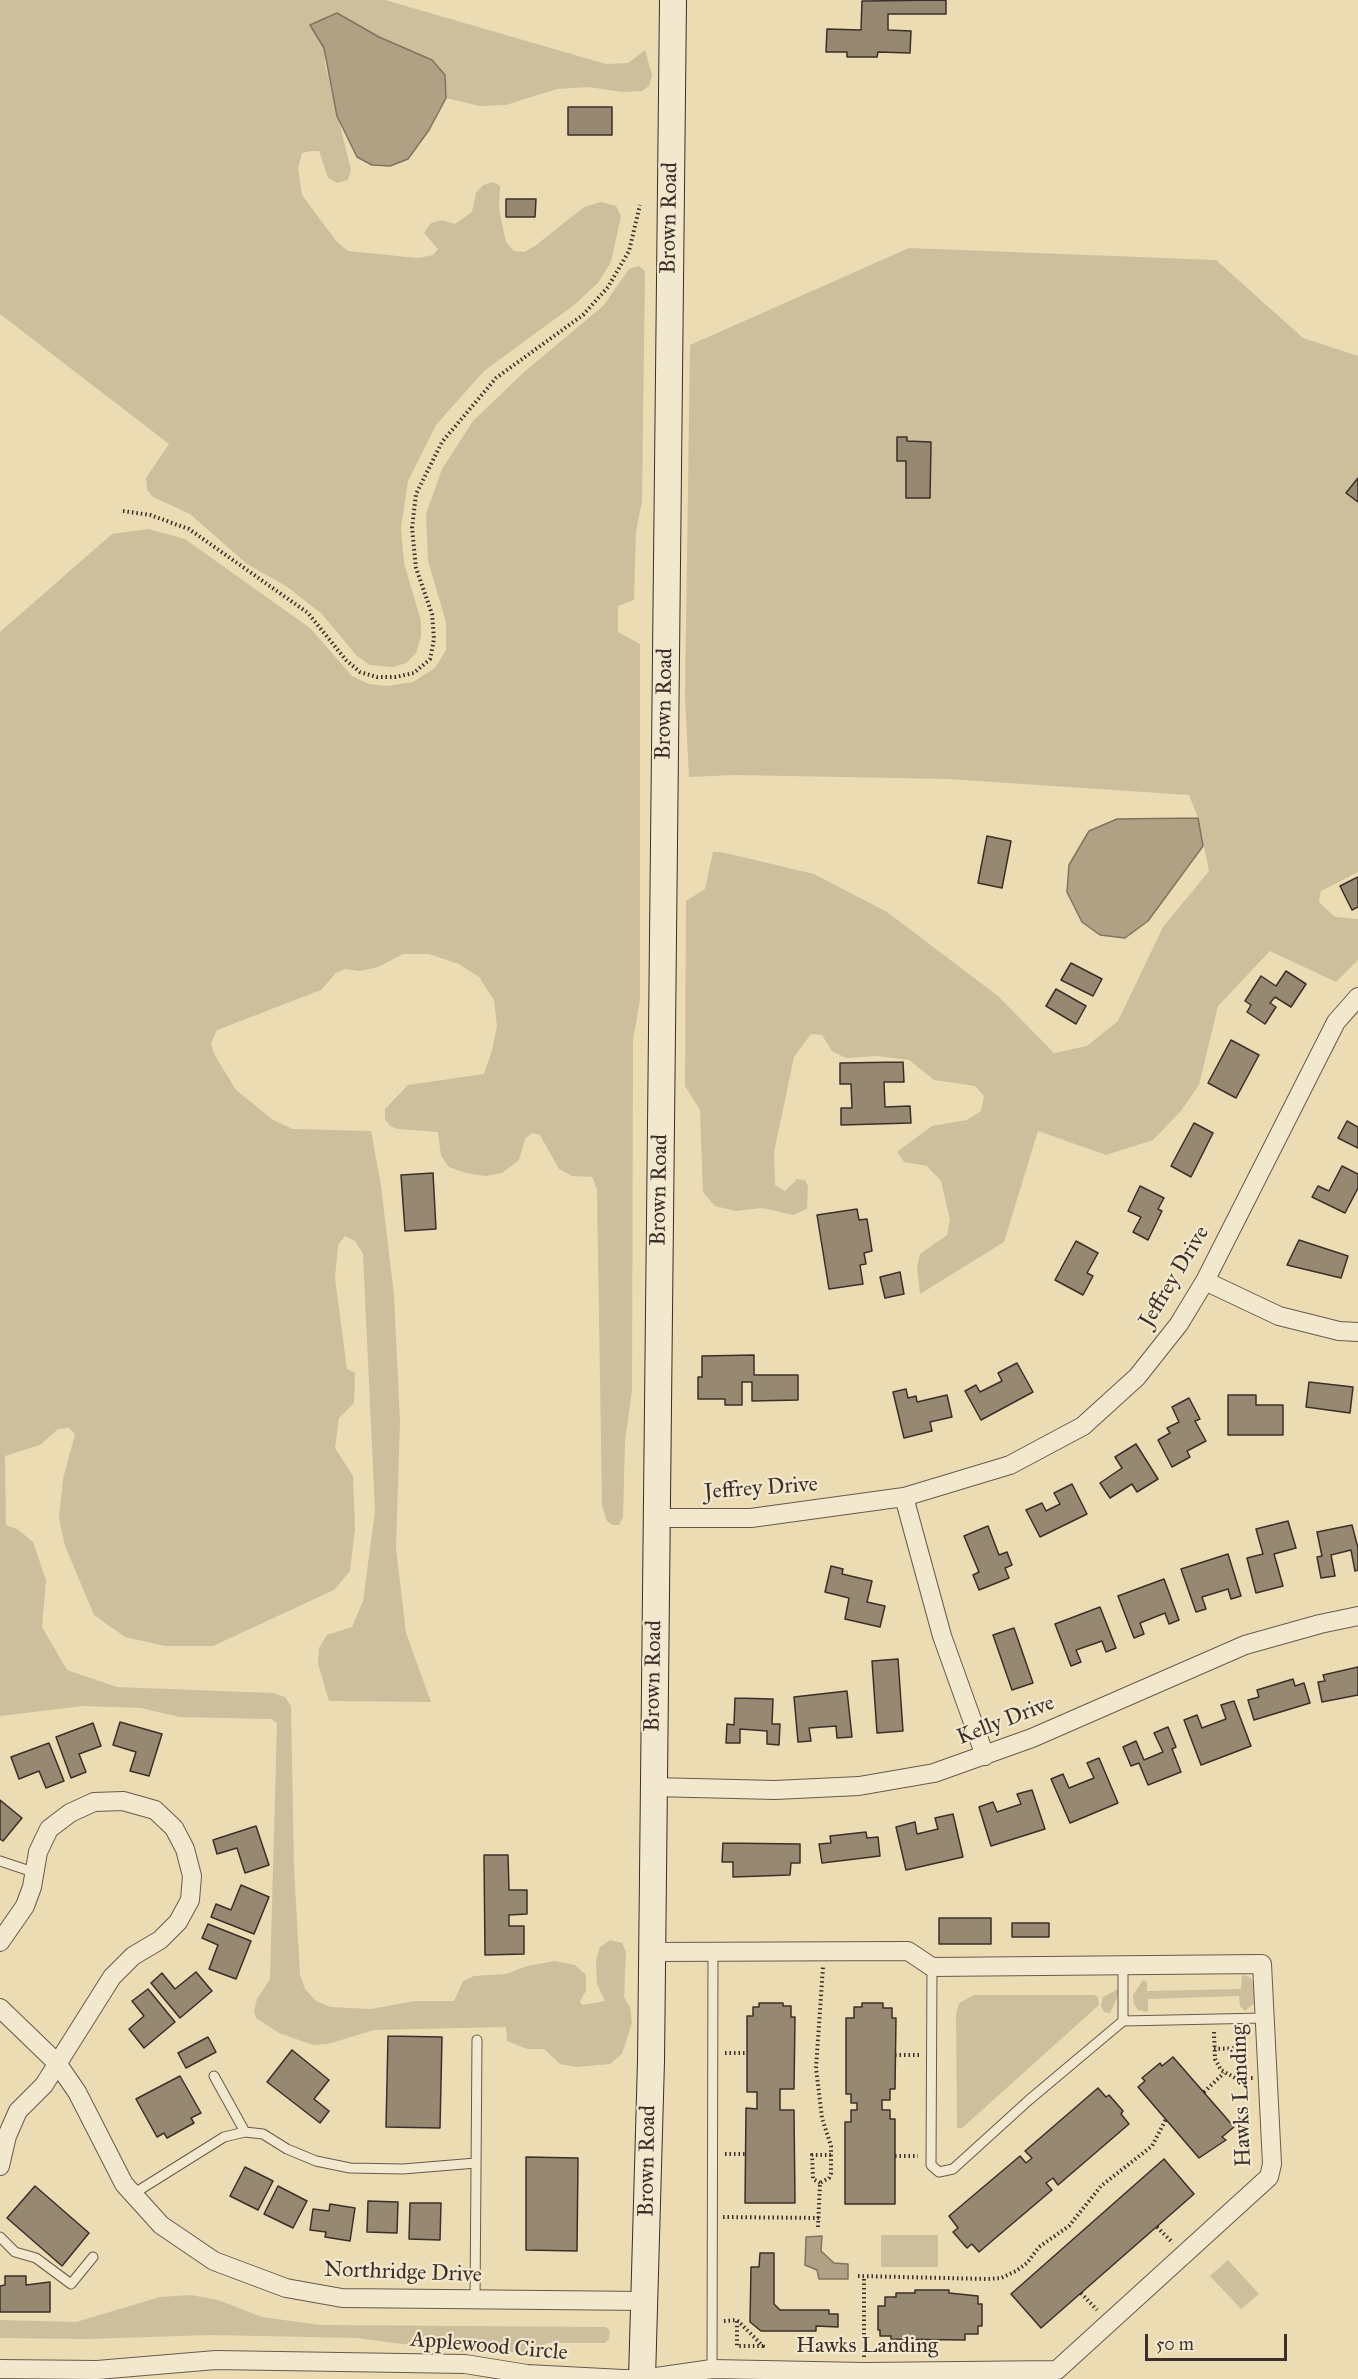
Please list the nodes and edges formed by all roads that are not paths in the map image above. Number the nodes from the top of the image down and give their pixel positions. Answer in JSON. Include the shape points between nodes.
{"nodes":[{"id":1,"x":673,"y":0,"type":"edge"},
{"id":2,"x":1358,"y":997,"type":"edge"},
{"id":3,"x":1205,"y":1281,"type":"junction"},
{"id":4,"x":1358,"y":1332,"type":"edge"},
{"id":5,"x":904,"y":1497,"type":"junction"},
{"id":6,"x":656,"y":1518,"type":"junction"},
{"id":7,"x":1358,"y":1616,"type":"edge"},
{"id":8,"x":985,"y":1756,"type":"junction"},
{"id":9,"x":653,"y":1787,"type":"junction"},
{"id":10,"x":0,"y":1861,"type":"edge"},
{"id":11,"x":33,"y":1872,"type":"junction"},
{"id":12,"x":0,"y":1942,"type":"edge"},
{"id":13,"x":652,"y":1952,"type":"junction"},
{"id":14,"x":713,"y":1952,"type":"junction"},
{"id":15,"x":1123,"y":1965,"type":"junction"},
{"id":16,"x":932,"y":1967,"type":"junction"},
{"id":17,"x":0,"y":2008,"type":"edge"},
{"id":18,"x":1264,"y":2018,"type":"junction"},
{"id":19,"x":1123,"y":2021,"type":"junction"},
{"id":20,"x":477,"y":2040,"type":"dead end"},
{"id":21,"x":57,"y":2063,"type":"junction"},
{"id":22,"x":214,"y":2076,"type":"dead end"},
{"id":23,"x":245,"y":2132,"type":"junction"},
{"id":24,"x":476,"y":2163,"type":"junction"},
{"id":25,"x":0,"y":2166,"type":"edge"},
{"id":26,"x":133,"y":2194,"type":"junction"},
{"id":27,"x":0,"y":2237,"type":"edge"},
{"id":28,"x":93,"y":2257,"type":"dead end"},
{"id":29,"x":475,"y":2300,"type":"junction"},
{"id":30,"x":645,"y":2301,"type":"junction"},
{"id":31,"x":0,"y":2368,"type":"edge"},
{"id":32,"x":712,"y":2369,"type":"junction"},
{"id":33,"x":295,"y":2370,"type":"edge"},
{"id":34,"x":642,"y":2379,"type":"edge"}],
"edges":[{"from":1,"to":6,"type":"street","name":"Brown Road"},
{"from":2,"to":3,"type":"street","name":"Jeffrey Drive","via":[[1336,1022]]},
{"from":3,"to":4,"type":"street","via":[[1279,1316]]},
{"from":3,"to":5,"type":"street","name":"Jeffrey Drive","via":[[1179,1324],[1137,1377],[1083,1426],[1010,1465]]},
{"from":5,"to":6,"type":"street","name":"Jeffrey Drive","via":[[751,1518]]},
{"from":5,"to":8,"type":"street","via":[[942,1636]]},
{"from":6,"to":9,"type":"street","name":"Brown Road"},
{"from":7,"to":8,"type":"street","name":"Kelly Drive","via":[[1245,1645]]},
{"from":8,"to":9,"type":"street","name":"Kelly Drive","via":[[934,1773],[859,1786],[775,1790]]},
{"from":9,"to":13,"type":"street","name":"Brown Road"},
{"from":10,"to":11,"type":"lane"},
{"from":11,"to":12,"type":"street","via":[[25,1906]]},
{"from":11,"to":21,"type":"street","via":[[49,1829],[94,1802],[123,1801],[155,1810],[174,1828],[192,1876],[190,1900],[178,1922],[112,1977]]},
{"from":13,"to":14,"type":"street"},
{"from":13,"to":30,"type":"street","name":"Brown Road"},
{"from":14,"to":16,"type":"street","via":[[908,1951]]},
{"from":14,"to":32,"type":"lane"},
{"from":15,"to":16,"type":"street","name":"Hawks Landing"},
{"from":15,"to":18,"type":"street","name":"Hawks Landing","via":[[1262,1964]]},
{"from":15,"to":19,"type":"lane"},
{"from":16,"to":19,"type":"lane","via":[[931,2165],[939,2172],[953,2169]]},
{"from":17,"to":21,"type":"street","name":"Northridge Drive"},
{"from":18,"to":19,"type":"lane"},
{"from":18,"to":32,"type":"street","name":"Hawks Landing","via":[[1272,2164],[1269,2177],[1057,2370]]},
{"from":20,"to":24,"type":"lane"},
{"from":21,"to":25,"type":"street","via":[[44,2085],[18,2111]]},
{"from":21,"to":26,"type":"street","name":"Northridge Drive"},
{"from":22,"to":23,"type":"lane"},
{"from":23,"to":24,"type":"lane","via":[[262,2134],[316,2161],[350,2168],[403,2169]]},
{"from":23,"to":26,"type":"lane","via":[[224,2137]]},
{"from":24,"to":29,"type":"lane"},
{"from":26,"to":29,"type":"street","name":"Northridge Drive","via":[[161,2225],[214,2260],[286,2288],[342,2298]]},
{"from":27,"to":28,"type":"lane","via":[[15,2252],[36,2258],[71,2284]]},
{"from":29,"to":30,"type":"street","name":"Northridge Drive"},
{"from":30,"to":34,"type":"street","name":"Brown Road"},
{"from":31,"to":33,"type":"street","name":"Applewood Circle","via":[[97,2370],[216,2360]]},
{"from":32,"to":34,"type":"street","name":"Hawks Landing"},
{"from":33,"to":34,"type":"street","name":"Applewood Circle","via":[[465,2364],[574,2378]]}]}
